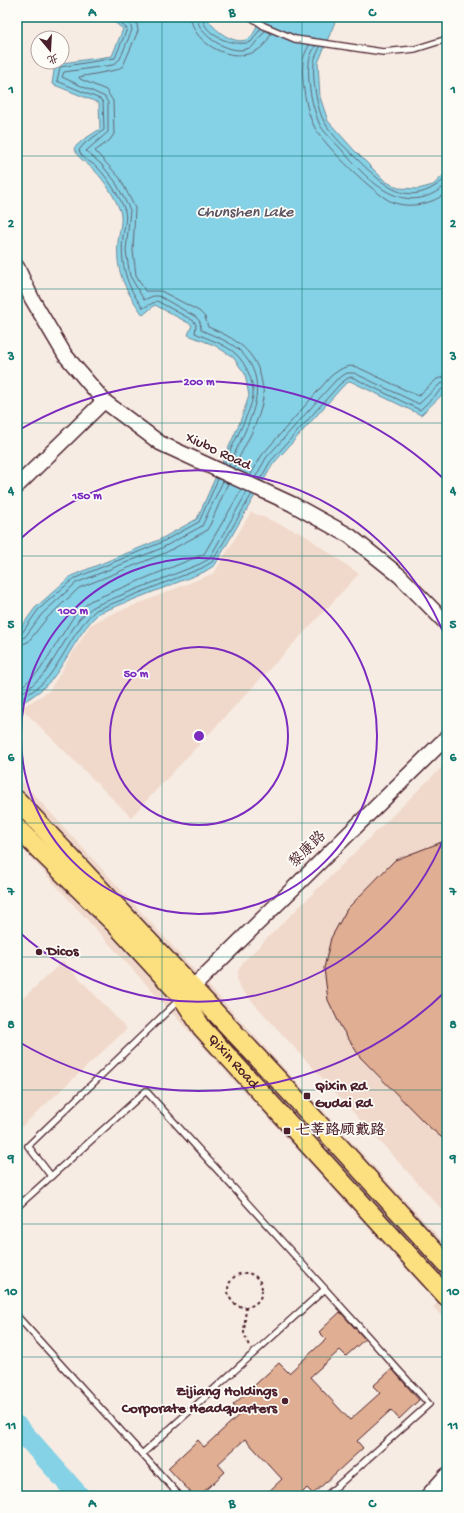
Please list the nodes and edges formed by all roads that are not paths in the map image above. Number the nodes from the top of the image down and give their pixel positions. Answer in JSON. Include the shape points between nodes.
{"nodes":[{"id":1,"x":251,"y":17,"type":"edge"},
{"id":2,"x":447,"y":39,"type":"edge"},
{"id":3,"x":17,"y":267,"type":"edge"},
{"id":4,"x":104,"y":400,"type":"junction"},
{"id":5,"x":17,"y":486,"type":"edge"},
{"id":6,"x":447,"y":624,"type":"edge"},
{"id":7,"x":447,"y":737,"type":"edge"},
{"id":8,"x":17,"y":800,"type":"edge"},
{"id":9,"x":17,"y":828,"type":"edge"},
{"id":10,"x":187,"y":992,"type":"junction"},
{"id":11,"x":51,"y":1176,"type":"junction"},
{"id":12,"x":17,"y":1207,"type":"edge"},
{"id":13,"x":447,"y":1264,"type":"edge"},
{"id":14,"x":325,"y":1289,"type":"junction"},
{"id":15,"x":447,"y":1297,"type":"edge"},
{"id":16,"x":17,"y":1316,"type":"edge"},
{"id":17,"x":142,"y":1454,"type":"junction"},
{"id":18,"x":447,"y":1476,"type":"edge"},
{"id":19,"x":180,"y":1496,"type":"edge"},
{"id":20,"x":326,"y":1496,"type":"edge"},
{"id":21,"x":429,"y":1496,"type":"edge"}],
"edges":[{"from":1,"to":2,"type":"lane","via":[[264,26],[295,39],[383,52],[415,49]]},
{"from":3,"to":4,"type":"street","name":"Xiubo Road","via":[[32,300],[65,355]]},
{"from":4,"to":5,"type":"street"},
{"from":4,"to":6,"type":"street","name":"Xiubo Road","via":[[160,443],[292,504],[350,536],[400,576]]},
{"from":7,"to":10,"type":"street","name":"黎康路"},
{"from":8,"to":10,"type":"main road","name":"Qixin Road"},
{"from":9,"to":10,"type":"main road","name":"Qixin Road"},
{"from":10,"to":11,"type":"lane","via":[[28,1146]]},
{"from":10,"to":13,"type":"main road","name":"Qixin Road"},
{"from":10,"to":15,"type":"main road","name":"Qixin Road","via":[[202,1028]]},
{"from":11,"to":12,"type":"lane"},
{"from":11,"to":14,"type":"lane","via":[[146,1091]]},
{"from":14,"to":17,"type":"lane"},
{"from":14,"to":20,"type":"lane","via":[[429,1404]]},
{"from":16,"to":17,"type":"lane"},
{"from":17,"to":19,"type":"lane"},
{"from":18,"to":21,"type":"main road"}]}
